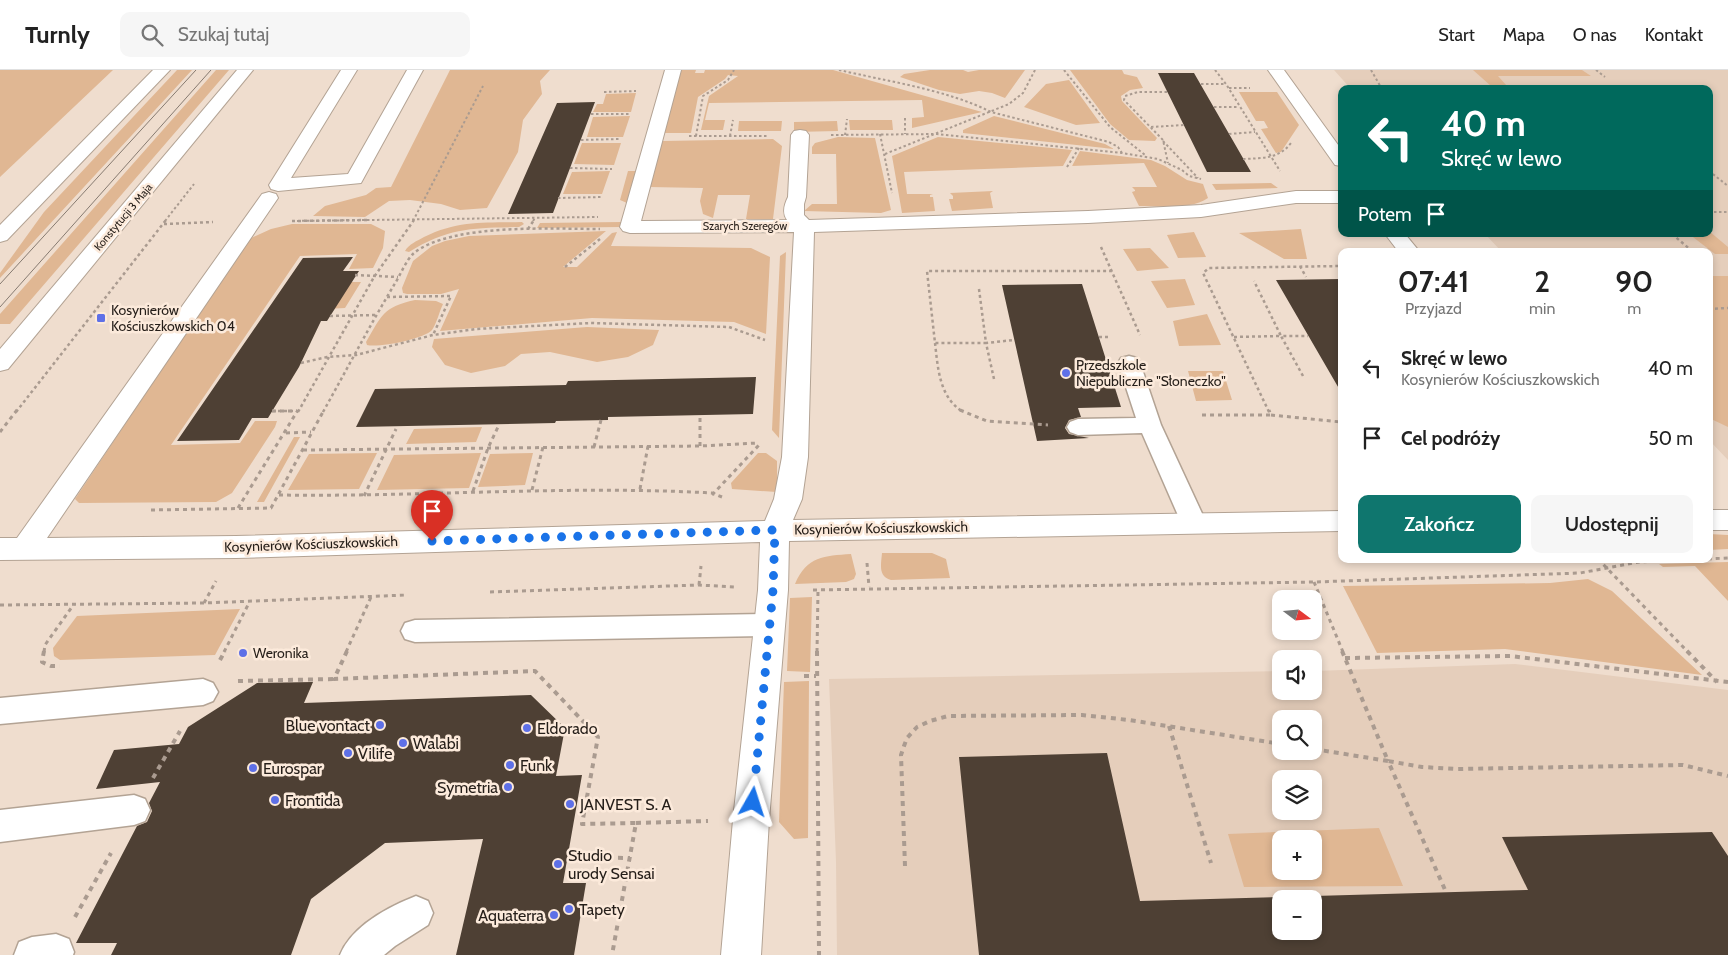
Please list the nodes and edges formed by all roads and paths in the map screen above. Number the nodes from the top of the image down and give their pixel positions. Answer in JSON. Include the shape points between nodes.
{"nodes":[{"id":1,"x":162,"y":70,"type":"edge"},
{"id":2,"x":245,"y":70,"type":"edge"},
{"id":3,"x":348,"y":70,"type":"edge"},
{"id":4,"x":415,"y":70,"type":"edge"},
{"id":5,"x":673,"y":70,"type":"edge"},
{"id":6,"x":734,"y":70,"type":"edge"},
{"id":7,"x":838,"y":70,"type":"edge"},
{"id":8,"x":859,"y":70,"type":"edge"},
{"id":9,"x":1035,"y":70,"type":"edge"},
{"id":10,"x":1064,"y":70,"type":"edge"},
{"id":11,"x":1215,"y":70,"type":"edge"},
{"id":12,"x":1276,"y":70,"type":"edge"},
{"id":13,"x":1371,"y":70,"type":"edge"},
{"id":14,"x":1596,"y":70,"type":"edge"},
{"id":15,"x":858,"y":74,"type":"junction"},
{"id":16,"x":1605,"y":77,"type":"dead end"},
{"id":17,"x":1201,"y":84,"type":"dead end"},
{"id":18,"x":1226,"y":84,"type":"junction"},
{"id":19,"x":1380,"y":85,"type":"edge"},
{"id":20,"x":483,"y":86,"type":"dead end"},
{"id":21,"x":644,"y":91,"type":"dead end"},
{"id":22,"x":604,"y":92,"type":"dead end"},
{"id":23,"x":1167,"y":92,"type":"dead end"},
{"id":24,"x":1214,"y":107,"type":"dead end"},
{"id":25,"x":1240,"y":107,"type":"junction"},
{"id":26,"x":991,"y":112,"type":"junction"},
{"id":27,"x":591,"y":114,"type":"dead end"},
{"id":28,"x":637,"y":114,"type":"dead end"},
{"id":29,"x":905,"y":118,"type":"dead end"},
{"id":30,"x":847,"y":119,"type":"dead end"},
{"id":31,"x":733,"y":120,"type":"dead end"},
{"id":32,"x":1184,"y":125,"type":"dead end"},
{"id":33,"x":1150,"y":127,"type":"junction"},
{"id":34,"x":1255,"y":132,"type":"junction"},
{"id":35,"x":880,"y":134,"type":"junction"},
{"id":36,"x":905,"y":134,"type":"junction"},
{"id":37,"x":937,"y":134,"type":"junction"},
{"id":38,"x":1229,"y":134,"type":"dead end"},
{"id":39,"x":800,"y":135,"type":"junction"},
{"id":40,"x":845,"y":135,"type":"junction"},
{"id":41,"x":655,"y":136,"type":"junction"},
{"id":42,"x":696,"y":136,"type":"junction"},
{"id":43,"x":730,"y":136,"type":"junction"},
{"id":44,"x":581,"y":140,"type":"dead end"},
{"id":45,"x":1163,"y":140,"type":"junction"},
{"id":46,"x":1079,"y":148,"type":"junction"},
{"id":47,"x":1122,"y":153,"type":"junction"},
{"id":48,"x":885,"y":154,"type":"junction"},
{"id":49,"x":1148,"y":156,"type":"junction"},
{"id":50,"x":1338,"y":157,"type":"edge"},
{"id":51,"x":1272,"y":158,"type":"junction"},
{"id":52,"x":1243,"y":159,"type":"dead end"},
{"id":53,"x":1168,"y":163,"type":"junction"},
{"id":54,"x":1067,"y":167,"type":"dead end"},
{"id":55,"x":570,"y":168,"type":"dead end"},
{"id":56,"x":646,"y":168,"type":"junction"},
{"id":57,"x":1281,"y":173,"type":"dead end"},
{"id":58,"x":1713,"y":173,"type":"edge"},
{"id":59,"x":199,"y":178,"type":"dead end"},
{"id":60,"x":1198,"y":179,"type":"junction"},
{"id":61,"x":1206,"y":180,"type":"dead end"},
{"id":62,"x":1728,"y":186,"type":"edge"},
{"id":63,"x":611,"y":197,"type":"dead end"},
{"id":64,"x":1338,"y":197,"type":"edge"},
{"id":65,"x":269,"y":198,"type":"dead end"},
{"id":66,"x":558,"y":198,"type":"dead end"},
{"id":67,"x":893,"y":198,"type":"dead end"},
{"id":68,"x":1713,"y":212,"type":"edge"},
{"id":69,"x":1728,"y":212,"type":"edge"},
{"id":70,"x":535,"y":218,"type":"junction"},
{"id":71,"x":414,"y":220,"type":"junction"},
{"id":72,"x":254,"y":221,"type":"junction"},
{"id":73,"x":164,"y":224,"type":"junction"},
{"id":74,"x":625,"y":224,"type":"junction"},
{"id":75,"x":804,"y":226,"type":"junction"},
{"id":76,"x":528,"y":229,"type":"junction"},
{"id":77,"x":0,"y":236,"type":"edge"},
{"id":78,"x":1398,"y":237,"type":"edge"},
{"id":79,"x":1676,"y":237,"type":"edge"},
{"id":80,"x":1100,"y":245,"type":"dead end"},
{"id":81,"x":1407,"y":248,"type":"edge"},
{"id":82,"x":1688,"y":248,"type":"edge"},
{"id":83,"x":1300,"y":266,"type":"junction"},
{"id":84,"x":1338,"y":266,"type":"edge"},
{"id":85,"x":565,"y":267,"type":"dead end"},
{"id":86,"x":1112,"y":272,"type":"junction"},
{"id":87,"x":355,"y":275,"type":"dead end"},
{"id":88,"x":374,"y":277,"type":"junction"},
{"id":89,"x":398,"y":277,"type":"junction"},
{"id":90,"x":1306,"y":277,"type":"dead end"},
{"id":91,"x":1254,"y":282,"type":"dead end"},
{"id":92,"x":980,"y":289,"type":"dead end"},
{"id":93,"x":387,"y":297,"type":"junction"},
{"id":94,"x":1728,"y":308,"type":"edge"},
{"id":95,"x":1713,"y":309,"type":"edge"},
{"id":96,"x":376,"y":315,"type":"junction"},
{"id":97,"x":330,"y":316,"type":"dead end"},
{"id":98,"x":353,"y":316,"type":"junction"},
{"id":99,"x":433,"y":335,"type":"junction"},
{"id":100,"x":1281,"y":336,"type":"junction"},
{"id":101,"x":1308,"y":336,"type":"dead end"},
{"id":102,"x":1141,"y":337,"type":"dead end"},
{"id":103,"x":1234,"y":337,"type":"junction"},
{"id":104,"x":1014,"y":340,"type":"dead end"},
{"id":105,"x":770,"y":342,"type":"dead end"},
{"id":106,"x":986,"y":343,"type":"junction"},
{"id":107,"x":935,"y":344,"type":"junction"},
{"id":108,"x":356,"y":355,"type":"junction"},
{"id":109,"x":327,"y":357,"type":"junction"},
{"id":110,"x":301,"y":362,"type":"dead end"},
{"id":111,"x":1129,"y":363,"type":"dead end"},
{"id":112,"x":0,"y":364,"type":"edge"},
{"id":113,"x":1303,"y":376,"type":"dead end"},
{"id":114,"x":994,"y":379,"type":"dead end"},
{"id":115,"x":272,"y":411,"type":"dead end"},
{"id":116,"x":298,"y":411,"type":"junction"},
{"id":117,"x":1202,"y":415,"type":"dead end"},
{"id":118,"x":1271,"y":415,"type":"junction"},
{"id":119,"x":700,"y":418,"type":"dead end"},
{"id":120,"x":601,"y":420,"type":"dead end"},
{"id":121,"x":1338,"y":422,"type":"edge"},
{"id":122,"x":1150,"y":425,"type":"junction"},
{"id":123,"x":498,"y":427,"type":"dead end"},
{"id":124,"x":1078,"y":427,"type":"joint"},
{"id":125,"x":396,"y":429,"type":"dead end"},
{"id":126,"x":0,"y":432,"type":"edge"},
{"id":127,"x":311,"y":432,"type":"junction"},
{"id":128,"x":286,"y":433,"type":"junction"},
{"id":129,"x":594,"y":446,"type":"junction"},
{"id":130,"x":648,"y":446,"type":"junction"},
{"id":131,"x":700,"y":446,"type":"junction"},
{"id":132,"x":544,"y":447,"type":"junction"},
{"id":133,"x":488,"y":448,"type":"junction"},
{"id":134,"x":385,"y":449,"type":"junction"},
{"id":135,"x":303,"y":450,"type":"junction"},
{"id":136,"x":640,"y":489,"type":"junction"},
{"id":137,"x":532,"y":490,"type":"junction"},
{"id":138,"x":473,"y":491,"type":"junction"},
{"id":139,"x":712,"y":494,"type":"junction"},
{"id":140,"x":278,"y":495,"type":"junction"},
{"id":141,"x":364,"y":496,"type":"junction"},
{"id":142,"x":788,"y":499,"type":"junction"},
{"id":143,"x":711,"y":502,"type":"dead end"},
{"id":144,"x":1713,"y":520,"type":"edge"},
{"id":145,"x":1728,"y":520,"type":"edge"},
{"id":146,"x":1338,"y":521,"type":"edge"},
{"id":147,"x":1193,"y":522,"type":"junction"},
{"id":148,"x":775,"y":530,"type":"junction"},
{"id":149,"x":13,"y":549,"type":"edge"},
{"id":150,"x":1728,"y":558,"type":"edge"},
{"id":151,"x":1713,"y":559,"type":"edge"},
{"id":152,"x":867,"y":561,"type":"dead end"},
{"id":153,"x":1601,"y":563,"type":"edge"},
{"id":154,"x":1634,"y":563,"type":"edge"},
{"id":155,"x":1605,"y":569,"type":"junction"},
{"id":156,"x":1314,"y":582,"type":"junction"},
{"id":157,"x":869,"y":587,"type":"junction"},
{"id":158,"x":773,"y":590,"type":"junction"},
{"id":159,"x":818,"y":590,"type":"junction"},
{"id":160,"x":480,"y":592,"type":"dead end"},
{"id":161,"x":411,"y":595,"type":"dead end"},
{"id":162,"x":371,"y":596,"type":"junction"},
{"id":163,"x":74,"y":604,"type":"junction"},
{"id":164,"x":0,"y":605,"type":"edge"},
{"id":165,"x":769,"y":625,"type":"junction"},
{"id":166,"x":415,"y":631,"type":"dead end"},
{"id":167,"x":1345,"y":658,"type":"junction"},
{"id":168,"x":220,"y":659,"type":"dead end"},
{"id":169,"x":211,"y":660,"type":"dead end"},
{"id":170,"x":69,"y":666,"type":"dead end"},
{"id":171,"x":334,"y":679,"type":"junction"},
{"id":172,"x":1716,"y":682,"type":"junction"},
{"id":173,"x":1728,"y":682,"type":"edge"},
{"id":174,"x":215,"y":686,"type":"joint"},
{"id":175,"x":0,"y":711,"type":"edge"},
{"id":176,"x":1168,"y":726,"type":"junction"},
{"id":177,"x":1272,"y":743,"type":"edge"},
{"id":178,"x":1322,"y":750,"type":"edge"},
{"id":179,"x":1388,"y":761,"type":"junction"},
{"id":180,"x":1728,"y":776,"type":"edge"},
{"id":181,"x":134,"y":810,"type":"dead end"},
{"id":182,"x":751,"y":820,"type":"junction"},
{"id":183,"x":636,"y":823,"type":"junction"},
{"id":184,"x":0,"y":826,"type":"edge"},
{"id":185,"x":568,"y":857,"type":"dead end"},
{"id":186,"x":630,"y":858,"type":"junction"},
{"id":187,"x":1211,"y":863,"type":"dead end"},
{"id":188,"x":905,"y":866,"type":"dead end"},
{"id":189,"x":1446,"y":892,"type":"dead end"},
{"id":190,"x":416,"y":913,"type":"dead end"},
{"id":191,"x":358,"y":955,"type":"edge"},
{"id":192,"x":612,"y":955,"type":"edge"},
{"id":193,"x":741,"y":955,"type":"edge"},
{"id":194,"x":819,"y":955,"type":"edge"}],
"edges":[{"from":1,"to":77,"type":"street"},
{"from":2,"to":112,"type":"street","name":"Konstytucji 3 Maja"},
{"from":3,"to":4,"type":"street","via":[[278,185],[354,179]]},
{"from":5,"to":41,"type":"street"},
{"from":6,"to":42,"type":"path","via":[[728,80],[703,96]]},
{"from":7,"to":15,"type":"path"},
{"from":8,"to":15,"type":"path"},
{"from":9,"to":26,"type":"path","via":[[1023,93]]},
{"from":10,"to":49,"type":"path","via":[[1106,123]]},
{"from":11,"to":18,"type":"path"},
{"from":12,"to":50,"type":"street"},
{"from":13,"to":19,"type":"path"},
{"from":14,"to":16,"type":"path"},
{"from":15,"to":26,"type":"path","via":[[935,93]]},
{"from":17,"to":18,"type":"path"},
{"from":18,"to":25,"type":"path"},
{"from":20,"to":71,"type":"path"},
{"from":21,"to":22,"type":"path"},
{"from":23,"to":33,"type":"path","via":[[1138,92],[1125,96],[1124,100]]},
{"from":24,"to":25,"type":"path"},
{"from":25,"to":34,"type":"path"},
{"from":26,"to":37,"type":"path"},
{"from":26,"to":47,"type":"path","via":[[1109,142]]},
{"from":27,"to":28,"type":"path"},
{"from":29,"to":36,"type":"path"},
{"from":30,"to":40,"type":"path"},
{"from":31,"to":43,"type":"path"},
{"from":32,"to":33,"type":"path"},
{"from":33,"to":45,"type":"path"},
{"from":34,"to":38,"type":"path"},
{"from":34,"to":51,"type":"path"},
{"from":35,"to":36,"type":"path"},
{"from":35,"to":40,"type":"path"},
{"from":35,"to":48,"type":"path"},
{"from":36,"to":37,"type":"path"},
{"from":37,"to":46,"type":"path"},
{"from":37,"to":48,"type":"path"},
{"from":39,"to":40,"type":"path"},
{"from":39,"to":43,"type":"path"},
{"from":39,"to":75,"type":"street","via":[[794,216]]},
{"from":41,"to":42,"type":"path"},
{"from":41,"to":44,"type":"path"},
{"from":41,"to":56,"type":"street"},
{"from":42,"to":43,"type":"path"},
{"from":45,"to":53,"type":"path"},
{"from":45,"to":60,"type":"path"},
{"from":46,"to":47,"type":"path"},
{"from":46,"to":54,"type":"path"},
{"from":47,"to":49,"type":"path"},
{"from":48,"to":67,"type":"path"},
{"from":49,"to":53,"type":"path"},
{"from":51,"to":52,"type":"path"},
{"from":51,"to":57,"type":"path"},
{"from":53,"to":60,"type":"path"},
{"from":55,"to":56,"type":"path"},
{"from":56,"to":74,"type":"street"},
{"from":58,"to":62,"type":"path"},
{"from":59,"to":73,"type":"path"},
{"from":60,"to":61,"type":"path"},
{"from":63,"to":66,"type":"path"},
{"from":64,"to":75,"type":"street","via":[[1296,197],[1201,211]]},
{"from":65,"to":72,"type":"street"},
{"from":68,"to":69,"type":"path"},
{"from":70,"to":71,"type":"path"},
{"from":70,"to":74,"type":"path"},
{"from":70,"to":76,"type":"path"},
{"from":71,"to":72,"type":"path"},
{"from":71,"to":88,"type":"path"},
{"from":72,"to":73,"type":"path"},
{"from":72,"to":149,"type":"street"},
{"from":73,"to":126,"type":"path"},
{"from":74,"to":75,"type":"street","name":"Szarych Szeregów"},
{"from":74,"to":76,"type":"path"},
{"from":74,"to":85,"type":"path"},
{"from":75,"to":142,"type":"street","name":"Szarych Szeregów","via":[[795,457]]},
{"from":76,"to":89,"type":"path","via":[[441,238],[413,254]]},
{"from":78,"to":81,"type":"street"},
{"from":79,"to":82,"type":"path"},
{"from":80,"to":86,"type":"path"},
{"from":83,"to":84,"type":"path"},
{"from":83,"to":90,"type":"path"},
{"from":83,"to":103,"type":"path","via":[[1205,270]]},
{"from":86,"to":102,"type":"path"},
{"from":86,"to":107,"type":"path","via":[[927,271]]},
{"from":87,"to":88,"type":"path"},
{"from":88,"to":89,"type":"path"},
{"from":88,"to":98,"type":"path"},
{"from":89,"to":93,"type":"path"},
{"from":91,"to":100,"type":"path"},
{"from":92,"to":106,"type":"path"},
{"from":93,"to":96,"type":"path"},
{"from":93,"to":99,"type":"path","via":[[451,296]]},
{"from":94,"to":95,"type":"path"},
{"from":96,"to":98,"type":"path"},
{"from":96,"to":108,"type":"path"},
{"from":97,"to":98,"type":"path"},
{"from":98,"to":109,"type":"path"},
{"from":99,"to":105,"type":"path","via":[[476,329],[591,323],[729,327]]},
{"from":99,"to":108,"type":"path"},
{"from":100,"to":101,"type":"path"},
{"from":100,"to":103,"type":"path"},
{"from":100,"to":113,"type":"path"},
{"from":103,"to":118,"type":"path"},
{"from":104,"to":106,"type":"path"},
{"from":106,"to":107,"type":"path"},
{"from":106,"to":114,"type":"path"},
{"from":107,"to":124,"type":"path","via":[[942,386],[949,399],[962,411],[998,423]]},
{"from":108,"to":109,"type":"path"},
{"from":108,"to":127,"type":"path"},
{"from":109,"to":110,"type":"path"},
{"from":109,"to":116,"type":"path"},
{"from":111,"to":122,"type":"lane"},
{"from":115,"to":116,"type":"path"},
{"from":116,"to":128,"type":"path"},
{"from":117,"to":118,"type":"path"},
{"from":118,"to":121,"type":"path"},
{"from":119,"to":131,"type":"path"},
{"from":120,"to":129,"type":"path"},
{"from":122,"to":124,"type":"lane"},
{"from":122,"to":147,"type":"lane"},
{"from":123,"to":133,"type":"path"},
{"from":125,"to":134,"type":"path"},
{"from":127,"to":128,"type":"path"},
{"from":127,"to":135,"type":"path"},
{"from":128,"to":140,"type":"path","via":[[237,508],[271,508]]},
{"from":129,"to":130,"type":"path"},
{"from":129,"to":132,"type":"path"},
{"from":130,"to":131,"type":"path"},
{"from":130,"to":136,"type":"path"},
{"from":131,"to":139,"type":"path","via":[[761,442]]},
{"from":132,"to":133,"type":"path"},
{"from":132,"to":137,"type":"path"},
{"from":133,"to":134,"type":"path"},
{"from":133,"to":138,"type":"path"},
{"from":134,"to":135,"type":"path"},
{"from":134,"to":141,"type":"path"},
{"from":135,"to":140,"type":"path"},
{"from":136,"to":137,"type":"path"},
{"from":136,"to":139,"type":"path"},
{"from":137,"to":138,"type":"path"},
{"from":138,"to":141,"type":"path"},
{"from":139,"to":142,"type":"path","via":[[739,503]]},
{"from":139,"to":143,"type":"path"},
{"from":140,"to":141,"type":"path"},
{"from":142,"to":148,"type":"street","name":"Szarych Szeregów"},
{"from":144,"to":145,"type":"street"},
{"from":146,"to":147,"type":"street","name":"Kosynierów Kościuszkowskich"},
{"from":147,"to":148,"type":"street","name":"Kosynierów Kościuszkowskich"},
{"from":148,"to":149,"type":"street","name":"Kosynierów Kościuszkowskich","via":[[236,547]]},
{"from":148,"to":158,"type":"street"},
{"from":150,"to":151,"type":"path"},
{"from":152,"to":157,"type":"path"},
{"from":153,"to":155,"type":"path"},
{"from":154,"to":155,"type":"path"},
{"from":155,"to":156,"type":"path","via":[[1580,573]]},
{"from":155,"to":172,"type":"path"},
{"from":156,"to":157,"type":"path"},
{"from":156,"to":167,"type":"path"},
{"from":157,"to":159,"type":"path"},
{"from":158,"to":159,"type":"path"},
{"from":158,"to":160,"type":"path","via":[[698,585]]},
{"from":158,"to":165,"type":"street"},
{"from":159,"to":194,"type":"path"},
{"from":161,"to":162,"type":"path"},
{"from":162,"to":163,"type":"path","via":[[204,603]]},
{"from":162,"to":171,"type":"path"},
{"from":163,"to":164,"type":"path"},
{"from":163,"to":170,"type":"path","via":[[44,645],[42,653],[42,662],[51,666]]},
{"from":165,"to":166,"type":"lane"},
{"from":165,"to":182,"type":"street"},
{"from":167,"to":172,"type":"path","via":[[1510,656]]},
{"from":167,"to":179,"type":"path"},
{"from":168,"to":169,"type":"path"},
{"from":171,"to":174,"type":"path"},
{"from":171,"to":183,"type":"path","via":[[535,671],[598,737],[582,824]]},
{"from":172,"to":173,"type":"path"},
{"from":174,"to":175,"type":"lane"},
{"from":176,"to":177,"type":"path"},
{"from":176,"to":187,"type":"path"},
{"from":176,"to":188,"type":"path","via":[[1082,715],[948,716],[914,728],[904,740],[901,755]]},
{"from":178,"to":179,"type":"path"},
{"from":179,"to":180,"type":"path","via":[[1466,769],[1683,765]]},
{"from":179,"to":189,"type":"path"},
{"from":181,"to":184,"type":"lane"},
{"from":182,"to":183,"type":"path"},
{"from":182,"to":193,"type":"street"},
{"from":183,"to":186,"type":"path"},
{"from":185,"to":186,"type":"path"},
{"from":186,"to":192,"type":"path"},
{"from":190,"to":191,"type":"lane","via":[[382,933]]}]}
